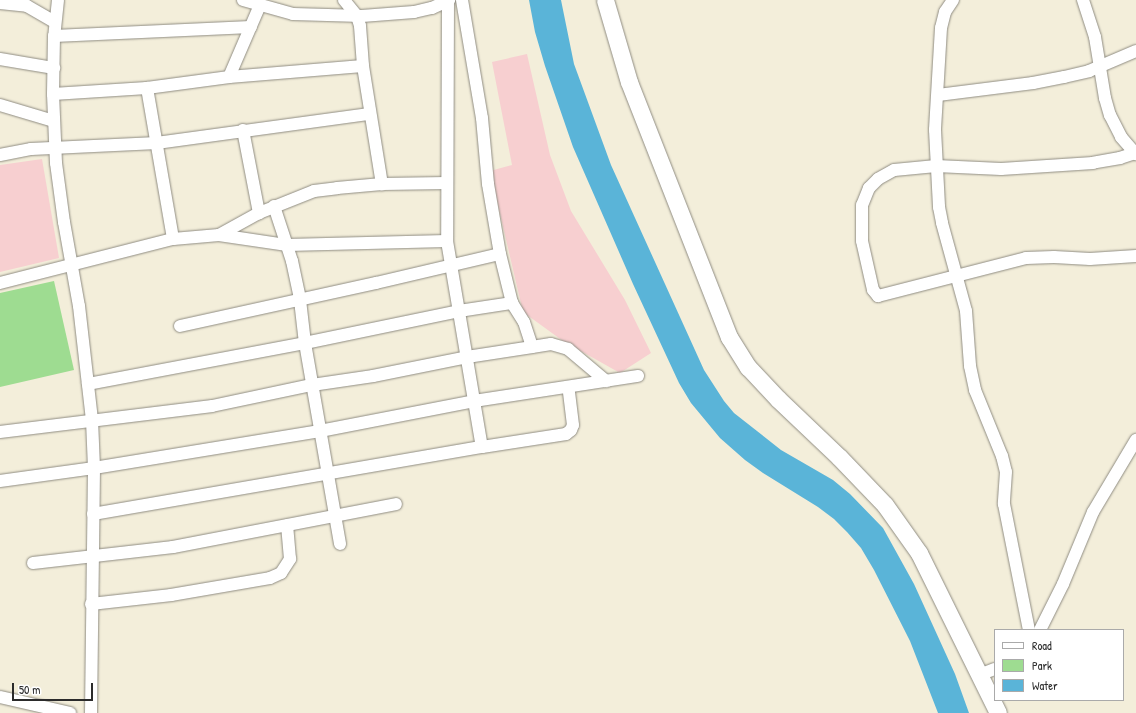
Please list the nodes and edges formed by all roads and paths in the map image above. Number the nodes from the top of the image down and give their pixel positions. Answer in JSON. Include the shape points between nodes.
{"nodes":[{"id":1,"x":58,"y":0,"type":"edge"},
{"id":2,"x":244,"y":0,"type":"edge"},
{"id":3,"x":344,"y":0,"type":"edge"},
{"id":4,"x":426,"y":0,"type":"edge"},
{"id":5,"x":462,"y":0,"type":"edge"},
{"id":6,"x":605,"y":0,"type":"edge"},
{"id":7,"x":953,"y":0,"type":"edge"},
{"id":8,"x":1083,"y":0,"type":"edge"},
{"id":9,"x":445,"y":2,"type":"edge"},
{"id":10,"x":0,"y":3,"type":"edge"},
{"id":11,"x":260,"y":5,"type":"junction"},
{"id":12,"x":357,"y":16,"type":"junction"},
{"id":13,"x":55,"y":22,"type":"junction"},
{"id":14,"x":251,"y":27,"type":"junction"},
{"id":15,"x":54,"y":36,"type":"junction"},
{"id":16,"x":1136,"y":51,"type":"edge"},
{"id":17,"x":0,"y":59,"type":"edge"},
{"id":18,"x":363,"y":66,"type":"junction"},
{"id":19,"x":1098,"y":66,"type":"junction"},
{"id":20,"x":54,"y":68,"type":"junction"},
{"id":21,"x":229,"y":77,"type":"junction"},
{"id":22,"x":147,"y":88,"type":"junction"},
{"id":23,"x":53,"y":94,"type":"junction"},
{"id":24,"x":938,"y":95,"type":"junction"},
{"id":25,"x":0,"y":105,"type":"edge"},
{"id":26,"x":369,"y":114,"type":"junction"},
{"id":27,"x":54,"y":121,"type":"junction"},
{"id":28,"x":243,"y":130,"type":"junction"},
{"id":29,"x":156,"y":143,"type":"junction"},
{"id":30,"x":55,"y":149,"type":"junction"},
{"id":31,"x":1135,"y":153,"type":"edge"},
{"id":32,"x":0,"y":155,"type":"edge"},
{"id":33,"x":936,"y":166,"type":"junction"},
{"id":34,"x":382,"y":184,"type":"junction"},
{"id":35,"x":447,"y":184,"type":"junction"},
{"id":36,"x":274,"y":206,"type":"junction"},
{"id":37,"x":259,"y":213,"type":"junction"},
{"id":38,"x":219,"y":235,"type":"junction"},
{"id":39,"x":173,"y":239,"type":"junction"},
{"id":40,"x":447,"y":241,"type":"junction"},
{"id":41,"x":287,"y":245,"type":"junction"},
{"id":42,"x":500,"y":254,"type":"junction"},
{"id":43,"x":1136,"y":256,"type":"edge"},
{"id":44,"x":71,"y":264,"type":"junction"},
{"id":45,"x":451,"y":265,"type":"junction"},
{"id":46,"x":958,"y":276,"type":"junction"},
{"id":47,"x":0,"y":283,"type":"edge"},
{"id":48,"x":300,"y":300,"type":"junction"},
{"id":49,"x":512,"y":303,"type":"junction"},
{"id":50,"x":459,"y":311,"type":"junction"},
{"id":51,"x":180,"y":326,"type":"dead end"},
{"id":52,"x":305,"y":343,"type":"junction"},
{"id":53,"x":532,"y":347,"type":"junction"},
{"id":54,"x":467,"y":357,"type":"junction"},
{"id":55,"x":638,"y":376,"type":"dead end"},
{"id":56,"x":606,"y":381,"type":"junction"},
{"id":57,"x":88,"y":384,"type":"junction"},
{"id":58,"x":312,"y":385,"type":"junction"},
{"id":59,"x":568,"y":387,"type":"junction"},
{"id":60,"x":474,"y":401,"type":"junction"},
{"id":61,"x":92,"y":420,"type":"junction"},
{"id":62,"x":320,"y":431,"type":"junction"},
{"id":63,"x":0,"y":432,"type":"edge"},
{"id":64,"x":1136,"y":440,"type":"edge"},
{"id":65,"x":482,"y":447,"type":"junction"},
{"id":66,"x":94,"y":468,"type":"junction"},
{"id":67,"x":327,"y":474,"type":"junction"},
{"id":68,"x":0,"y":480,"type":"edge"},
{"id":69,"x":396,"y":504,"type":"dead end"},
{"id":70,"x":93,"y":514,"type":"junction"},
{"id":71,"x":335,"y":516,"type":"junction"},
{"id":72,"x":287,"y":525,"type":"junction"},
{"id":73,"x":340,"y":544,"type":"dead end"},
{"id":74,"x":92,"y":558,"type":"junction"},
{"id":75,"x":33,"y":563,"type":"dead end"},
{"id":76,"x":91,"y":604,"type":"junction"},
{"id":77,"x":1029,"y":629,"type":"edge"},
{"id":78,"x":1040,"y":629,"type":"edge"},
{"id":79,"x":987,"y":672,"type":"edge"},
{"id":80,"x":994,"y":695,"type":"edge"},
{"id":81,"x":0,"y":697,"type":"edge"},
{"id":82,"x":70,"y":713,"type":"edge"},
{"id":83,"x":91,"y":713,"type":"edge"}],
"edges":[{"from":1,"to":13,"type":"street"},
{"from":2,"to":11,"type":"street"},
{"from":3,"to":12,"type":"street"},
{"from":4,"to":9,"type":"street"},
{"from":5,"to":42,"type":"street","via":[[481,110],[486,168]]},
{"from":6,"to":79,"type":"main road","via":[[629,82],[729,337],[753,373],[885,505],[919,553]]},
{"from":7,"to":24,"type":"street","via":[[945,12],[942,28]]},
{"from":8,"to":19,"type":"street","via":[[1095,37]]},
{"from":9,"to":12,"type":"street","via":[[414,12]]},
{"from":9,"to":35,"type":"street"},
{"from":10,"to":13,"type":"street","via":[[27,6]]},
{"from":11,"to":12,"type":"street","via":[[293,14]]},
{"from":11,"to":14,"type":"street"},
{"from":12,"to":18,"type":"street"},
{"from":13,"to":15,"type":"street"},
{"from":14,"to":15,"type":"street"},
{"from":14,"to":21,"type":"street"},
{"from":15,"to":20,"type":"street"},
{"from":16,"to":19,"type":"street"},
{"from":17,"to":20,"type":"street"},
{"from":18,"to":21,"type":"street"},
{"from":18,"to":26,"type":"street"},
{"from":19,"to":24,"type":"street","via":[[1089,71],[1033,83]]},
{"from":19,"to":31,"type":"street","via":[[1110,115],[1121,137]]},
{"from":20,"to":23,"type":"street"},
{"from":21,"to":22,"type":"street"},
{"from":22,"to":23,"type":"street"},
{"from":22,"to":29,"type":"street"},
{"from":23,"to":27,"type":"street"},
{"from":24,"to":33,"type":"street","via":[[935,130]]},
{"from":25,"to":27,"type":"street"},
{"from":26,"to":28,"type":"street"},
{"from":26,"to":34,"type":"street"},
{"from":27,"to":30,"type":"street"},
{"from":28,"to":29,"type":"street"},
{"from":28,"to":37,"type":"street"},
{"from":29,"to":30,"type":"street"},
{"from":29,"to":39,"type":"street"},
{"from":30,"to":32,"type":"street","via":[[31,149]]},
{"from":30,"to":44,"type":"street","via":[[57,178]]},
{"from":31,"to":33,"type":"street","via":[[1093,163],[1001,168]]},
{"from":33,"to":46,"type":"street","via":[[942,223]]},
{"from":33,"to":46,"type":"street","via":[[894,170],[878,179],[869,188],[862,205],[862,241],[873,290],[878,296]]},
{"from":34,"to":35,"type":"street"},
{"from":34,"to":36,"type":"street","via":[[320,190]]},
{"from":35,"to":40,"type":"street"},
{"from":36,"to":37,"type":"street"},
{"from":36,"to":41,"type":"street"},
{"from":37,"to":38,"type":"street"},
{"from":38,"to":39,"type":"street"},
{"from":38,"to":41,"type":"street"},
{"from":39,"to":44,"type":"street"},
{"from":40,"to":41,"type":"street"},
{"from":40,"to":45,"type":"street"},
{"from":41,"to":48,"type":"street"},
{"from":42,"to":45,"type":"street"},
{"from":42,"to":49,"type":"street"},
{"from":43,"to":46,"type":"street","via":[[1090,259],[1026,258]]},
{"from":44,"to":47,"type":"street"},
{"from":44,"to":57,"type":"street","via":[[79,306]]},
{"from":45,"to":48,"type":"street"},
{"from":45,"to":50,"type":"street"},
{"from":46,"to":77,"type":"street","via":[[966,311],[970,366],[975,390],[1006,472],[1004,504]]},
{"from":48,"to":51,"type":"street"},
{"from":48,"to":52,"type":"street"},
{"from":49,"to":50,"type":"street"},
{"from":49,"to":53,"type":"street","via":[[524,322]]},
{"from":50,"to":52,"type":"street"},
{"from":50,"to":54,"type":"street"},
{"from":52,"to":57,"type":"street"},
{"from":52,"to":58,"type":"street"},
{"from":53,"to":54,"type":"street"},
{"from":53,"to":56,"type":"street","via":[[551,344],[568,349]]},
{"from":54,"to":58,"type":"street"},
{"from":54,"to":60,"type":"street"},
{"from":55,"to":56,"type":"street"},
{"from":56,"to":59,"type":"street"},
{"from":57,"to":61,"type":"street"},
{"from":58,"to":61,"type":"street","via":[[212,406]]},
{"from":58,"to":62,"type":"street"},
{"from":59,"to":60,"type":"street"},
{"from":59,"to":65,"type":"street","via":[[573,425],[566,434]]},
{"from":60,"to":62,"type":"street"},
{"from":60,"to":65,"type":"street"},
{"from":61,"to":63,"type":"street"},
{"from":61,"to":66,"type":"street"},
{"from":62,"to":66,"type":"street"},
{"from":62,"to":67,"type":"street"},
{"from":64,"to":78,"type":"street","via":[[1093,512],[1063,584]]},
{"from":65,"to":67,"type":"street"},
{"from":66,"to":68,"type":"street"},
{"from":66,"to":70,"type":"street"},
{"from":67,"to":70,"type":"street"},
{"from":67,"to":71,"type":"street"},
{"from":69,"to":71,"type":"street"},
{"from":70,"to":74,"type":"street"},
{"from":71,"to":72,"type":"street"},
{"from":71,"to":73,"type":"street"},
{"from":72,"to":74,"type":"street","via":[[172,547]]},
{"from":72,"to":76,"type":"street","via":[[290,559],[281,573],[270,578],[171,595]]},
{"from":74,"to":75,"type":"street"},
{"from":74,"to":76,"type":"street"},
{"from":76,"to":83,"type":"street"},
{"from":79,"to":80,"type":"main road"},
{"from":81,"to":82,"type":"street"}]}
